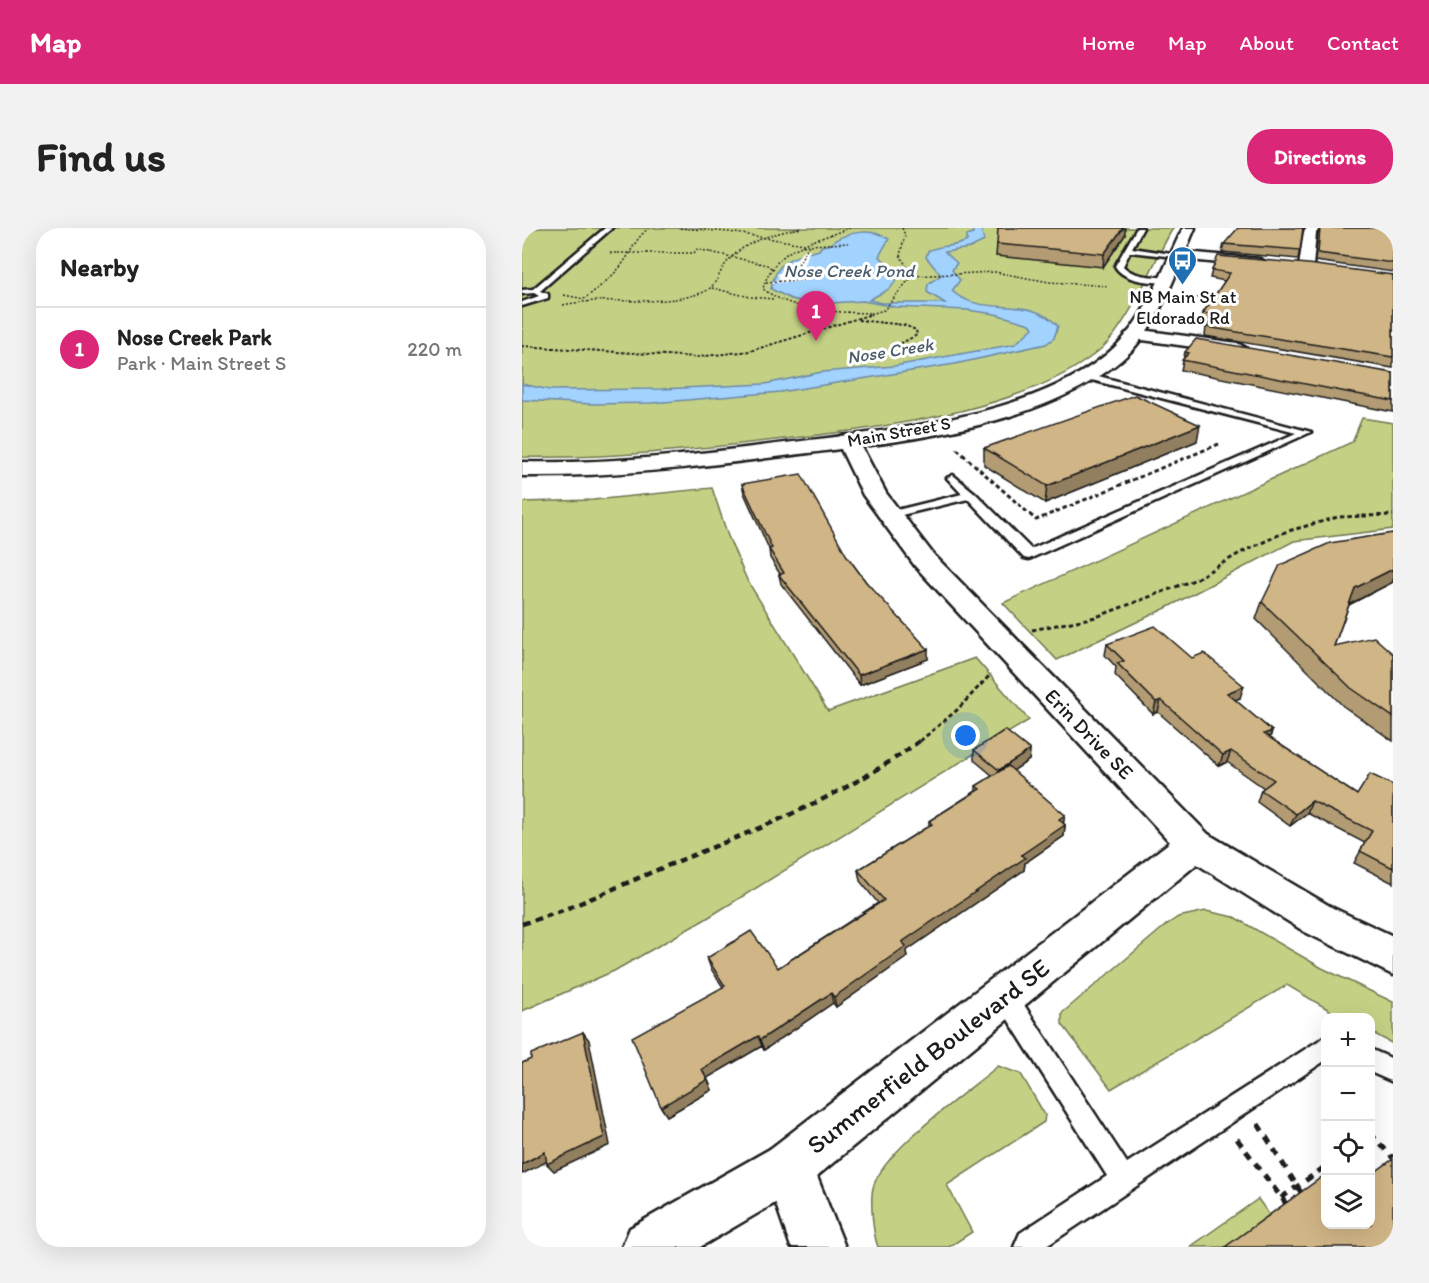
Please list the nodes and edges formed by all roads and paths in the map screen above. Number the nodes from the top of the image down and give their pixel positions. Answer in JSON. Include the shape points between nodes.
{"nodes":[{"id":1,"x":609,"y":228,"type":"edge"},
{"id":2,"x":650,"y":228,"type":"edge"},
{"id":3,"x":680,"y":228,"type":"edge"},
{"id":4,"x":802,"y":228,"type":"edge"},
{"id":5,"x":850,"y":228,"type":"edge"},
{"id":6,"x":902,"y":228,"type":"edge"},
{"id":7,"x":1189,"y":228,"type":"edge"},
{"id":8,"x":1314,"y":228,"type":"edge"},
{"id":9,"x":1137,"y":229,"type":"edge"},
{"id":10,"x":763,"y":238,"type":"junction"},
{"id":11,"x":848,"y":243,"type":"dead end"},
{"id":12,"x":804,"y":244,"type":"junction"},
{"id":13,"x":809,"y":245,"type":"junction"},
{"id":14,"x":1127,"y":250,"type":"junction"},
{"id":15,"x":580,"y":253,"type":"junction"},
{"id":16,"x":630,"y":253,"type":"junction"},
{"id":17,"x":1175,"y":255,"type":"junction"},
{"id":18,"x":732,"y":256,"type":"junction"},
{"id":19,"x":1272,"y":264,"type":"edge"},
{"id":20,"x":1306,"y":267,"type":"edge"},
{"id":21,"x":774,"y":270,"type":"junction"},
{"id":22,"x":959,"y":273,"type":"joint"},
{"id":23,"x":938,"y":274,"type":"joint"},
{"id":24,"x":912,"y":276,"type":"junction"},
{"id":25,"x":1163,"y":280,"type":"junction"},
{"id":26,"x":765,"y":282,"type":"junction"},
{"id":27,"x":1114,"y":286,"type":"dead end"},
{"id":28,"x":712,"y":288,"type":"junction"},
{"id":29,"x":535,"y":291,"type":"junction"},
{"id":30,"x":522,"y":292,"type":"edge"},
{"id":31,"x":1184,"y":296,"type":"dead end"},
{"id":32,"x":584,"y":299,"type":"junction"},
{"id":33,"x":775,"y":299,"type":"junction"},
{"id":34,"x":1224,"y":302,"type":"edge"},
{"id":35,"x":522,"y":304,"type":"edge"},
{"id":36,"x":559,"y":307,"type":"dead end"},
{"id":37,"x":874,"y":314,"type":"junction"},
{"id":38,"x":858,"y":320,"type":"junction"},
{"id":39,"x":1134,"y":334,"type":"junction"},
{"id":40,"x":522,"y":346,"type":"edge"},
{"id":41,"x":890,"y":349,"type":"dead end"},
{"id":42,"x":1255,"y":351,"type":"edge"},
{"id":43,"x":1087,"y":376,"type":"junction"},
{"id":44,"x":848,"y":441,"type":"junction"},
{"id":45,"x":1226,"y":441,"type":"dead end"},
{"id":46,"x":950,"y":442,"type":"dead end"},
{"id":47,"x":522,"y":469,"type":"edge"},
{"id":48,"x":953,"y":478,"type":"dead end"},
{"id":49,"x":971,"y":495,"type":"junction"},
{"id":50,"x":1393,"y":514,"type":"edge"},
{"id":51,"x":889,"y":516,"type":"junction"},
{"id":52,"x":1010,"y":651,"type":"junction"},
{"id":53,"x":1195,"y":844,"type":"junction"},
{"id":54,"x":522,"y":924,"type":"edge"},
{"id":55,"x":1393,"y":956,"type":"edge"},
{"id":56,"x":1005,"y":995,"type":"junction"},
{"id":57,"x":1321,"y":1050,"type":"edge"},
{"id":58,"x":1375,"y":1062,"type":"edge"},
{"id":59,"x":1393,"y":1071,"type":"edge"},
{"id":60,"x":1241,"y":1103,"type":"junction"},
{"id":61,"x":1220,"y":1117,"type":"junction"},
{"id":62,"x":1375,"y":1138,"type":"edge"},
{"id":63,"x":1393,"y":1158,"type":"edge"},
{"id":64,"x":788,"y":1167,"type":"junction"},
{"id":65,"x":1321,"y":1169,"type":"edge"},
{"id":66,"x":1124,"y":1179,"type":"junction"},
{"id":67,"x":1297,"y":1186,"type":"junction"},
{"id":68,"x":1303,"y":1194,"type":"edge"},
{"id":69,"x":1281,"y":1198,"type":"junction"},
{"id":70,"x":1287,"y":1206,"type":"edge"},
{"id":71,"x":649,"y":1247,"type":"edge"},
{"id":72,"x":818,"y":1247,"type":"edge"},
{"id":73,"x":1027,"y":1247,"type":"edge"}],
"edges":[{"from":1,"to":15,"type":"lane"},
{"from":2,"to":16,"type":"path","via":[[638,236]]},
{"from":3,"to":10,"type":"path"},
{"from":4,"to":10,"type":"path"},
{"from":5,"to":12,"type":"path"},
{"from":6,"to":24,"type":"path","via":[[905,235],[900,255]]},
{"from":7,"to":17,"type":"street","name":"Main Street S"},
{"from":8,"to":20,"type":"street"},
{"from":9,"to":14,"type":"lane"},
{"from":10,"to":12,"type":"path"},
{"from":10,"to":18,"type":"path"},
{"from":11,"to":13,"type":"path"},
{"from":12,"to":13,"type":"path"},
{"from":12,"to":21,"type":"path","via":[[786,254]]},
{"from":13,"to":26,"type":"path","via":[[796,268],[807,269],[803,280]]},
{"from":14,"to":17,"type":"lane"},
{"from":14,"to":25,"type":"lane","via":[[1119,266],[1121,270],[1137,277]]},
{"from":15,"to":16,"type":"path"},
{"from":15,"to":29,"type":"lane"},
{"from":16,"to":18,"type":"path","via":[[694,253],[697,249]]},
{"from":16,"to":32,"type":"path","via":[[612,277]]},
{"from":17,"to":19,"type":"street"},
{"from":17,"to":25,"type":"street","name":"Main Street S"},
{"from":18,"to":21,"type":"path"},
{"from":18,"to":28,"type":"path"},
{"from":21,"to":26,"type":"path"},
{"from":22,"to":23,"type":"path"},
{"from":22,"to":27,"type":"path","via":[[995,272],[1049,282]]},
{"from":23,"to":24,"type":"path"},
{"from":24,"to":37,"type":"path","via":[[887,308]]},
{"from":25,"to":39,"type":"street","name":"Main Street S"},
{"from":26,"to":33,"type":"path","via":[[763,290]]},
{"from":28,"to":32,"type":"path","via":[[686,297],[659,300]]},
{"from":28,"to":33,"type":"path"},
{"from":29,"to":30,"type":"lane"},
{"from":29,"to":35,"type":"lane","via":[[545,296]]},
{"from":31,"to":34,"type":"path"},
{"from":32,"to":36,"type":"path"},
{"from":33,"to":37,"type":"path"},
{"from":37,"to":38,"type":"path"},
{"from":38,"to":40,"type":"path","via":[[723,356]]},
{"from":38,"to":41,"type":"path","via":[[873,325],[905,325],[916,330],[915,336]]},
{"from":39,"to":42,"type":"street"},
{"from":39,"to":43,"type":"street","name":"Main Street S","via":[[1121,351]]},
{"from":43,"to":44,"type":"street","name":"Main Street S","via":[[1008,409],[941,426]]},
{"from":43,"to":49,"type":"lane","via":[[1306,432],[1029,555]]},
{"from":44,"to":47,"type":"street","name":"Main Street S","via":[[633,466]]},
{"from":44,"to":51,"type":"street","name":"Erin Drive SE","via":[[856,462]]},
{"from":45,"to":46,"type":"path","via":[[1036,520]]},
{"from":48,"to":49,"type":"lane"},
{"from":49,"to":51,"type":"lane"},
{"from":50,"to":52,"type":"path","via":[[1338,518],[1285,532],[1194,580],[1096,617],[1026,631]]},
{"from":51,"to":52,"type":"street","name":"Erin Drive SE","via":[[924,560]]},
{"from":52,"to":53,"type":"street","name":"Erin Drive SE"},
{"from":52,"to":54,"type":"path","via":[[978,690],[913,746],[824,801]]},
{"from":53,"to":55,"type":"street","name":"Erin Drive SE","via":[[1319,920]]},
{"from":53,"to":56,"type":"street","name":"Summerfield Boulevard SE"},
{"from":56,"to":64,"type":"street","name":"Summerfield Boulevard SE"},
{"from":56,"to":66,"type":"lane"},
{"from":57,"to":60,"type":"lane"},
{"from":58,"to":59,"type":"lane"},
{"from":60,"to":61,"type":"lane"},
{"from":60,"to":67,"type":"path"},
{"from":61,"to":66,"type":"lane"},
{"from":61,"to":69,"type":"path"},
{"from":62,"to":63,"type":"path"},
{"from":64,"to":71,"type":"street","name":"Summerfield Boulevard SE"},
{"from":64,"to":72,"type":"street"},
{"from":65,"to":67,"type":"path"},
{"from":66,"to":73,"type":"lane"},
{"from":67,"to":68,"type":"path"},
{"from":67,"to":69,"type":"path"},
{"from":69,"to":70,"type":"path"}]}
